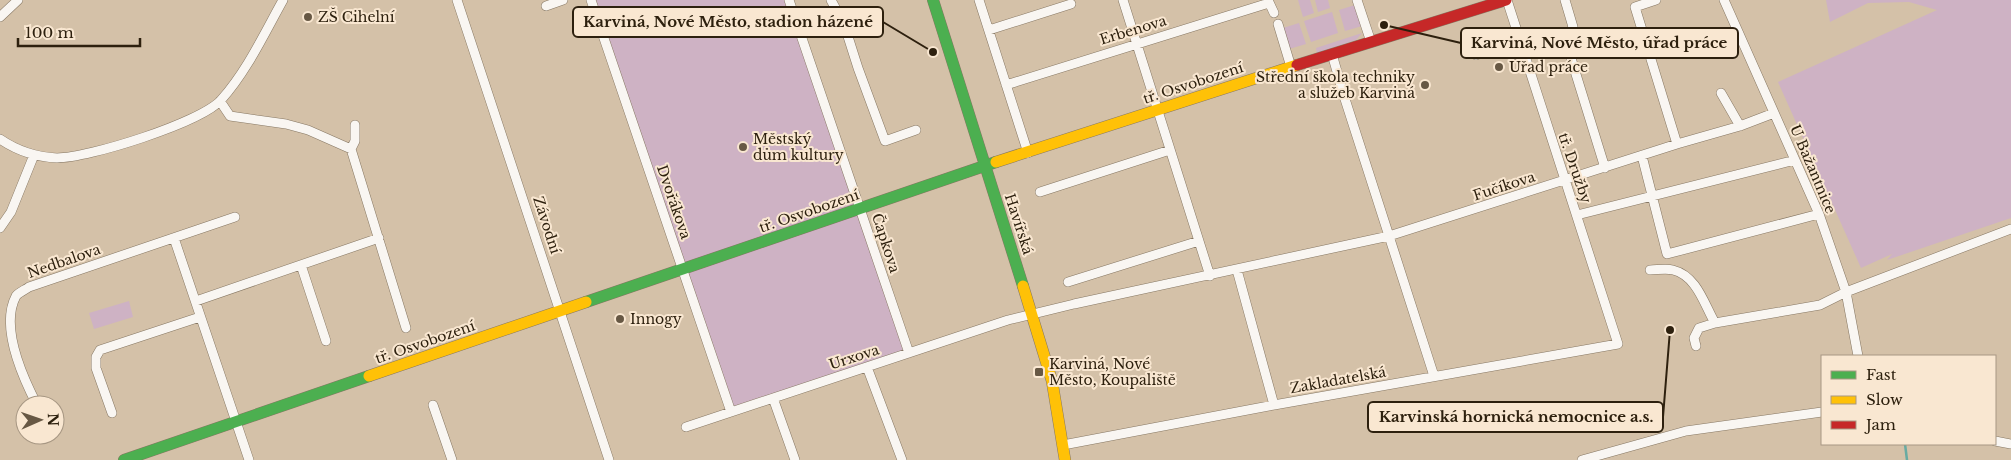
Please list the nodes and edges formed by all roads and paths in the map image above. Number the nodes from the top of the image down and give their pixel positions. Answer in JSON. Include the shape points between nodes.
{"nodes":[{"id":1,"x":18,"y":0,"type":"edge"},
{"id":2,"x":283,"y":0,"type":"edge"},
{"id":3,"x":457,"y":0,"type":"edge"},
{"id":4,"x":563,"y":0,"type":"edge"},
{"id":5,"x":591,"y":0,"type":"edge"},
{"id":6,"x":789,"y":0,"type":"edge"},
{"id":7,"x":831,"y":0,"type":"edge"},
{"id":8,"x":932,"y":0,"type":"edge"},
{"id":9,"x":979,"y":0,"type":"edge"},
{"id":10,"x":1123,"y":0,"type":"edge"},
{"id":11,"x":1358,"y":0,"type":"edge"},
{"id":12,"x":1506,"y":0,"type":"edge"},
{"id":13,"x":1565,"y":0,"type":"edge"},
{"id":14,"x":1656,"y":0,"type":"edge"},
{"id":15,"x":1724,"y":0,"type":"edge"},
{"id":16,"x":1269,"y":1,"type":"edge"},
{"id":17,"x":1071,"y":4,"type":"dead end"},
{"id":18,"x":546,"y":6,"type":"dead end"},
{"id":19,"x":1274,"y":13,"type":"dead end"},
{"id":20,"x":0,"y":17,"type":"edge"},
{"id":21,"x":1278,"y":24,"type":"dead end"},
{"id":22,"x":989,"y":30,"type":"junction"},
{"id":23,"x":1520,"y":41,"type":"junction"},
{"id":24,"x":1371,"y":42,"type":"junction"},
{"id":25,"x":1137,"y":43,"type":"junction"},
{"id":26,"x":1332,"y":54,"type":"junction"},
{"id":27,"x":1476,"y":55,"type":"dead end"},
{"id":28,"x":1291,"y":67,"type":"junction"},
{"id":29,"x":1006,"y":85,"type":"junction"},
{"id":30,"x":1721,"y":93,"type":"dead end"},
{"id":31,"x":220,"y":101,"type":"junction"},
{"id":32,"x":1158,"y":111,"type":"junction"},
{"id":33,"x":1774,"y":113,"type":"junction"},
{"id":34,"x":355,"y":126,"type":"dead end"},
{"id":35,"x":1740,"y":126,"type":"junction"},
{"id":36,"x":916,"y":130,"type":"dead end"},
{"id":37,"x":0,"y":139,"type":"edge"},
{"id":38,"x":1677,"y":144,"type":"junction"},
{"id":39,"x":353,"y":145,"type":"junction"},
{"id":40,"x":1170,"y":150,"type":"junction"},
{"id":41,"x":1028,"y":153,"type":"junction"},
{"id":42,"x":34,"y":155,"type":"junction"},
{"id":43,"x":1642,"y":156,"type":"junction"},
{"id":44,"x":1795,"y":160,"type":"junction"},
{"id":45,"x":985,"y":166,"type":"junction"},
{"id":46,"x":1605,"y":168,"type":"junction"},
{"id":47,"x":1565,"y":181,"type":"junction"},
{"id":48,"x":1040,"y":192,"type":"dead end"},
{"id":49,"x":1652,"y":197,"type":"junction"},
{"id":50,"x":861,"y":209,"type":"junction"},
{"id":51,"x":1819,"y":214,"type":"junction"},
{"id":52,"x":1577,"y":215,"type":"junction"},
{"id":53,"x":235,"y":217,"type":"dead end"},
{"id":54,"x":0,"y":228,"type":"edge"},
{"id":55,"x":2011,"y":229,"type":"edge"},
{"id":56,"x":1389,"y":236,"type":"junction"},
{"id":57,"x":174,"y":238,"type":"junction"},
{"id":58,"x":379,"y":238,"type":"junction"},
{"id":59,"x":1199,"y":240,"type":"junction"},
{"id":60,"x":301,"y":265,"type":"junction"},
{"id":61,"x":683,"y":269,"type":"junction"},
{"id":62,"x":1237,"y":270,"type":"junction"},
{"id":63,"x":1650,"y":270,"type":"dead end"},
{"id":64,"x":1210,"y":276,"type":"junction"},
{"id":65,"x":1068,"y":282,"type":"dead end"},
{"id":66,"x":1846,"y":292,"type":"junction"},
{"id":67,"x":196,"y":301,"type":"junction"},
{"id":68,"x":561,"y":310,"type":"junction"},
{"id":69,"x":1032,"y":315,"type":"junction"},
{"id":70,"x":200,"y":317,"type":"junction"},
{"id":71,"x":1715,"y":323,"type":"junction"},
{"id":72,"x":406,"y":328,"type":"dead end"},
{"id":73,"x":326,"y":341,"type":"dead end"},
{"id":74,"x":1618,"y":344,"type":"joint"},
{"id":75,"x":1696,"y":346,"type":"dead end"},
{"id":76,"x":909,"y":353,"type":"junction"},
{"id":77,"x":1858,"y":355,"type":"edge"},
{"id":78,"x":867,"y":367,"type":"junction"},
{"id":79,"x":1434,"y":376,"type":"junction"},
{"id":80,"x":32,"y":395,"type":"edge"},
{"id":81,"x":773,"y":398,"type":"junction"},
{"id":82,"x":433,"y":405,"type":"dead end"},
{"id":83,"x":1274,"y":405,"type":"junction"},
{"id":84,"x":731,"y":412,"type":"junction"},
{"id":85,"x":1821,"y":412,"type":"edge"},
{"id":86,"x":112,"y":413,"type":"dead end"},
{"id":87,"x":237,"y":423,"type":"junction"},
{"id":88,"x":686,"y":427,"type":"dead end"},
{"id":89,"x":1996,"y":441,"type":"edge"},
{"id":90,"x":2011,"y":444,"type":"edge"},
{"id":91,"x":1063,"y":445,"type":"junction"},
{"id":92,"x":124,"y":460,"type":"edge"},
{"id":93,"x":249,"y":460,"type":"edge"},
{"id":94,"x":452,"y":460,"type":"edge"},
{"id":95,"x":609,"y":460,"type":"edge"},
{"id":96,"x":795,"y":460,"type":"edge"},
{"id":97,"x":902,"y":460,"type":"edge"},
{"id":98,"x":1066,"y":460,"type":"edge"},
{"id":99,"x":1582,"y":460,"type":"edge"}],
"edges":[{"from":1,"to":20,"type":"street"},
{"from":2,"to":31,"type":"street","via":[[251,60]]},
{"from":3,"to":68,"type":"street","name":"Závodní"},
{"from":4,"to":18,"type":"street"},
{"from":5,"to":61,"type":"street","name":"Dvořákova"},
{"from":6,"to":50,"type":"street","name":"Čapkova"},
{"from":7,"to":36,"type":"street","via":[[844,24],[885,140]]},
{"from":8,"to":45,"type":"street","name":"Havířská"},
{"from":9,"to":22,"type":"street"},
{"from":10,"to":25,"type":"street"},
{"from":11,"to":24,"type":"street"},
{"from":12,"to":23,"type":"street","name":"tř. Družby"},
{"from":12,"to":24,"type":"street","name":"tř. Osvobození"},
{"from":13,"to":46,"type":"street","name":"tř. Družby","via":[[1573,27],[1566,42]]},
{"from":14,"to":38,"type":"street","via":[[1635,7]]},
{"from":15,"to":33,"type":"street","name":"U Bažantnice"},
{"from":16,"to":19,"type":"street"},
{"from":16,"to":25,"type":"street","name":"Erbenova"},
{"from":17,"to":22,"type":"street"},
{"from":21,"to":28,"type":"street"},
{"from":22,"to":29,"type":"street"},
{"from":23,"to":27,"type":"street"},
{"from":23,"to":47,"type":"street","name":"tř. Družby"},
{"from":24,"to":26,"type":"street","name":"tř. Osvobození"},
{"from":25,"to":29,"type":"street","name":"Erbenova"},
{"from":25,"to":32,"type":"street"},
{"from":26,"to":28,"type":"street","name":"tř. Osvobození"},
{"from":26,"to":56,"type":"street"},
{"from":28,"to":32,"type":"street","name":"tř. Osvobození"},
{"from":29,"to":41,"type":"street"},
{"from":30,"to":35,"type":"street"},
{"from":31,"to":39,"type":"street","via":[[230,116],[286,124]]},
{"from":31,"to":42,"type":"street","via":[[198,117],[104,149],[68,157]]},
{"from":32,"to":40,"type":"street"},
{"from":32,"to":41,"type":"street","name":"tř. Osvobození"},
{"from":33,"to":35,"type":"street","name":"Fučíkova"},
{"from":33,"to":44,"type":"street","name":"U Bažantnice"},
{"from":34,"to":39,"type":"street"},
{"from":35,"to":38,"type":"street","name":"Fučíkova"},
{"from":37,"to":42,"type":"street"},
{"from":38,"to":43,"type":"street","name":"Fučíkova"},
{"from":39,"to":58,"type":"street"},
{"from":40,"to":48,"type":"street"},
{"from":40,"to":59,"type":"street"},
{"from":41,"to":45,"type":"street","name":"tř. Osvobození"},
{"from":42,"to":54,"type":"street","via":[[11,212]]},
{"from":43,"to":46,"type":"street","name":"Fučíkova"},
{"from":43,"to":49,"type":"street"},
{"from":44,"to":49,"type":"street"},
{"from":44,"to":51,"type":"street","name":"U Bažantnice"},
{"from":45,"to":50,"type":"street","name":"tř. Osvobození"},
{"from":45,"to":69,"type":"street","name":"Havířská"},
{"from":46,"to":47,"type":"street","name":"Fučíkova"},
{"from":47,"to":52,"type":"street","name":"tř. Družby"},
{"from":47,"to":56,"type":"street","name":"Fučíkova"},
{"from":49,"to":51,"type":"street","via":[[1667,254]]},
{"from":49,"to":52,"type":"street"},
{"from":50,"to":61,"type":"street","name":"tř. Osvobození"},
{"from":50,"to":76,"type":"street","name":"Čapkova"},
{"from":51,"to":66,"type":"street","name":"U Bažantnice"},
{"from":52,"to":74,"type":"street","name":"tř. Družby"},
{"from":53,"to":57,"type":"street","name":"Nedbalova"},
{"from":55,"to":66,"type":"street"},
{"from":56,"to":62,"type":"street","name":"Fučíkova"},
{"from":56,"to":79,"type":"street"},
{"from":57,"to":67,"type":"street"},
{"from":57,"to":80,"type":"street","name":"Nedbalova","via":[[29,287],[16,296],[8,308],[5,324],[7,346]]},
{"from":58,"to":60,"type":"street"},
{"from":58,"to":72,"type":"street"},
{"from":59,"to":64,"type":"street"},
{"from":59,"to":65,"type":"street"},
{"from":60,"to":67,"type":"street"},
{"from":60,"to":73,"type":"street"},
{"from":61,"to":68,"type":"street","name":"tř. Osvobození"},
{"from":61,"to":84,"type":"street","name":"Dvořákova"},
{"from":62,"to":64,"type":"street","name":"Fučíkova"},
{"from":62,"to":83,"type":"street"},
{"from":63,"to":71,"type":"street","via":[[1671,269],[1685,274],[1692,280]]},
{"from":64,"to":69,"type":"street","name":"Fučíkova"},
{"from":66,"to":71,"type":"street","via":[[1820,305]]},
{"from":66,"to":77,"type":"street","name":"U Bažantnice"},
{"from":67,"to":70,"type":"street"},
{"from":68,"to":87,"type":"street","name":"tř. Osvobození"},
{"from":68,"to":95,"type":"street","name":"Závodní"},
{"from":69,"to":76,"type":"street","name":"Urxova"},
{"from":69,"to":91,"type":"street","name":"Havířská","via":[[1052,381]]},
{"from":70,"to":86,"type":"street","via":[[100,350],[96,368]]},
{"from":70,"to":87,"type":"street"},
{"from":71,"to":75,"type":"street","via":[[1700,328],[1694,338]]},
{"from":74,"to":79,"type":"street","name":"Zakladatelská"},
{"from":76,"to":78,"type":"street","name":"Urxova"},
{"from":78,"to":81,"type":"street","name":"Urxova"},
{"from":78,"to":97,"type":"street"},
{"from":79,"to":83,"type":"street","name":"Zakladatelská"},
{"from":81,"to":84,"type":"street","name":"Urxova"},
{"from":81,"to":96,"type":"street"},
{"from":82,"to":94,"type":"street"},
{"from":83,"to":91,"type":"street","name":"Zakladatelská"},
{"from":84,"to":88,"type":"street","name":"Urxova"},
{"from":85,"to":99,"type":"street","via":[[1686,431]]},
{"from":87,"to":92,"type":"street","name":"tř. Osvobození"},
{"from":87,"to":93,"type":"street"},
{"from":89,"to":90,"type":"street"},
{"from":91,"to":98,"type":"street","name":"Havířská"}]}
